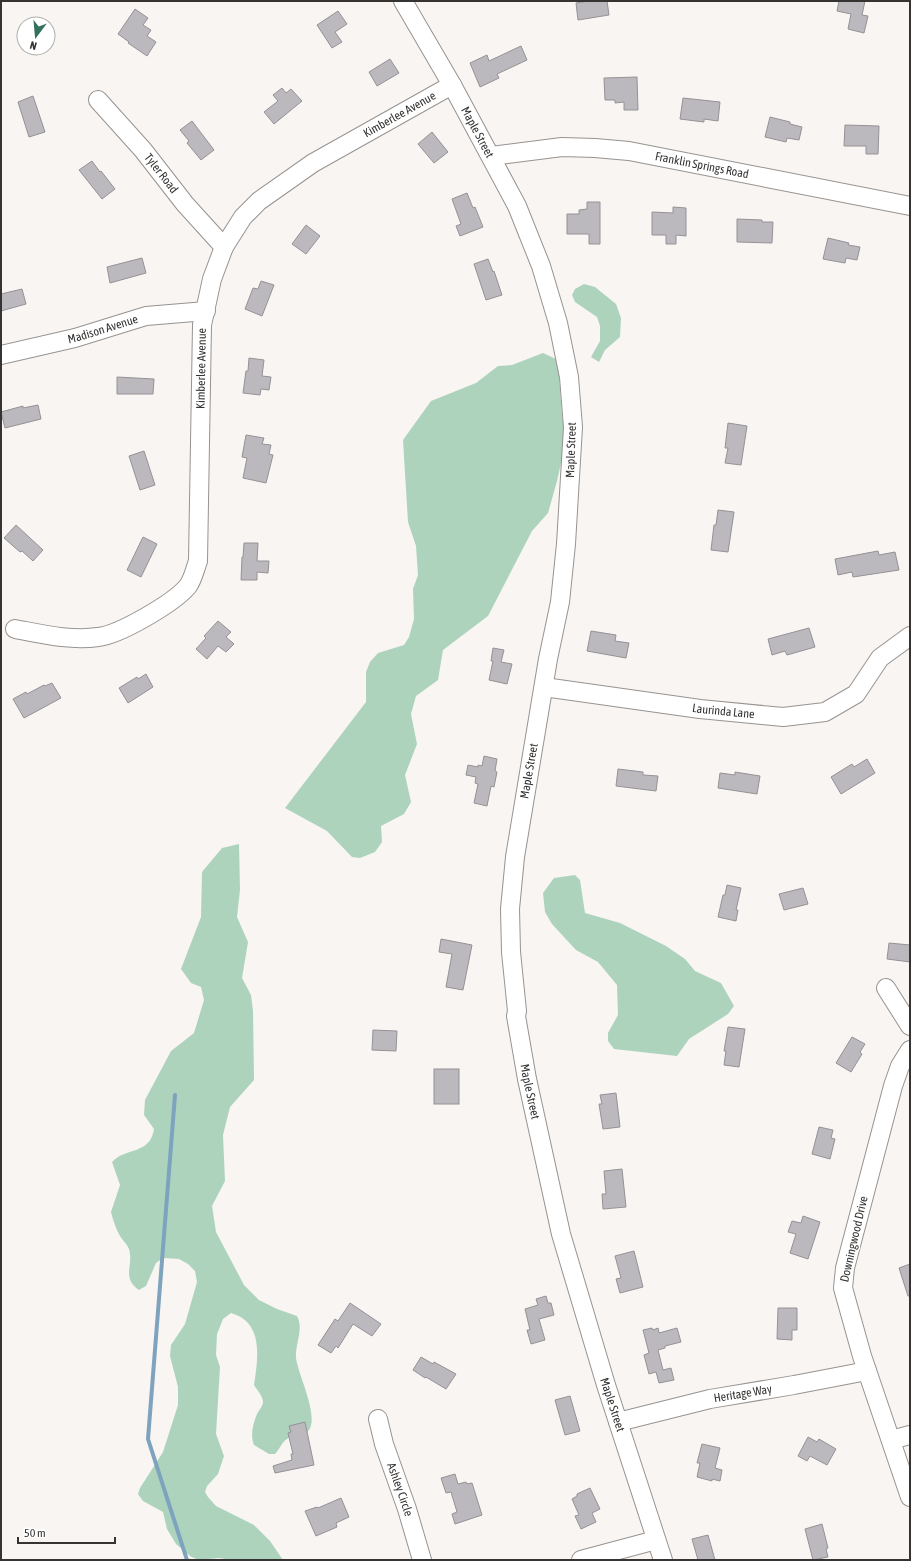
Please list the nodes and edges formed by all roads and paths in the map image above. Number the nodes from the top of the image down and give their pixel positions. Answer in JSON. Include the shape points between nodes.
{"nodes":[{"id":1,"x":403,"y":1,"type":"edge"},
{"id":2,"x":452,"y":85,"type":"junction"},
{"id":3,"x":98,"y":100,"type":"dead end"},
{"id":4,"x":491,"y":156,"type":"junction"},
{"id":5,"x":910,"y":206,"type":"edge"},
{"id":6,"x":224,"y":247,"type":"junction"},
{"id":7,"x":206,"y":311,"type":"junction"},
{"id":8,"x":1,"y":355,"type":"edge"},
{"id":9,"x":15,"y":629,"type":"dead end"},
{"id":10,"x":910,"y":636,"type":"edge"},
{"id":11,"x":544,"y":687,"type":"junction"},
{"id":12,"x":886,"y":988,"type":"dead end"},
{"id":13,"x":910,"y":1026,"type":"edge"},
{"id":14,"x":910,"y":1050,"type":"edge"},
{"id":15,"x":867,"y":1371,"type":"junction"},
{"id":16,"x":378,"y":1419,"type":"dead end"},
{"id":17,"x":618,"y":1422,"type":"junction"},
{"id":18,"x":910,"y":1435,"type":"edge"},
{"id":19,"x":891,"y":1440,"type":"junction"},
{"id":20,"x":910,"y":1496,"type":"edge"},
{"id":21,"x":656,"y":1540,"type":"junction"},
{"id":22,"x":422,"y":1560,"type":"edge"},
{"id":23,"x":580,"y":1560,"type":"edge"},
{"id":24,"x":662,"y":1560,"type":"edge"}],
"edges":[{"from":1,"to":2,"type":"street","name":"Maple Street"},
{"from":2,"to":4,"type":"street","name":"Maple Street"},
{"from":2,"to":6,"type":"street","name":"Kimberlee Avenue","via":[[313,163],[259,201],[243,217]]},
{"from":3,"to":6,"type":"street","name":"Tyler Road"},
{"from":4,"to":5,"type":"street","name":"Franklin Springs Road","via":[[562,148],[629,151]]},
{"from":4,"to":11,"type":"street","name":"Maple Street","via":[[517,206],[541,266],[558,323],[569,377],[573,427],[566,544],[560,602]]},
{"from":6,"to":7,"type":"street","name":"Kimberlee Avenue","via":[[212,279]]},
{"from":7,"to":8,"type":"street","name":"Madison Avenue","via":[[146,316],[75,338]]},
{"from":7,"to":9,"type":"street","name":"Kimberlee Avenue","via":[[202,325],[198,561],[189,585],[166,605],[125,627],[99,637],[58,637]]},
{"from":10,"to":11,"type":"street","name":"Laurinda Lane","via":[[880,658],[856,694],[825,712],[782,717],[700,710]]},
{"from":11,"to":17,"type":"street","name":"Maple Street","via":[[515,857],[510,909],[516,1016],[561,1234]]},
{"from":12,"to":13,"type":"street"},
{"from":14,"to":15,"type":"street","name":"Downingwood Drive","via":[[900,1066],[893,1086],[845,1268],[843,1288]]},
{"from":15,"to":17,"type":"street","name":"Heritage Way","via":[[710,1399]]},
{"from":15,"to":19,"type":"street","name":"Downingwood Drive"},
{"from":16,"to":22,"type":"street","name":"Ashley Circle"},
{"from":17,"to":21,"type":"street","name":"Maple Street"},
{"from":18,"to":19,"type":"street"},
{"from":19,"to":20,"type":"street","name":"Downingwood Drive"},
{"from":21,"to":23,"type":"street"},
{"from":21,"to":24,"type":"street","name":"Maple Street"}]}
